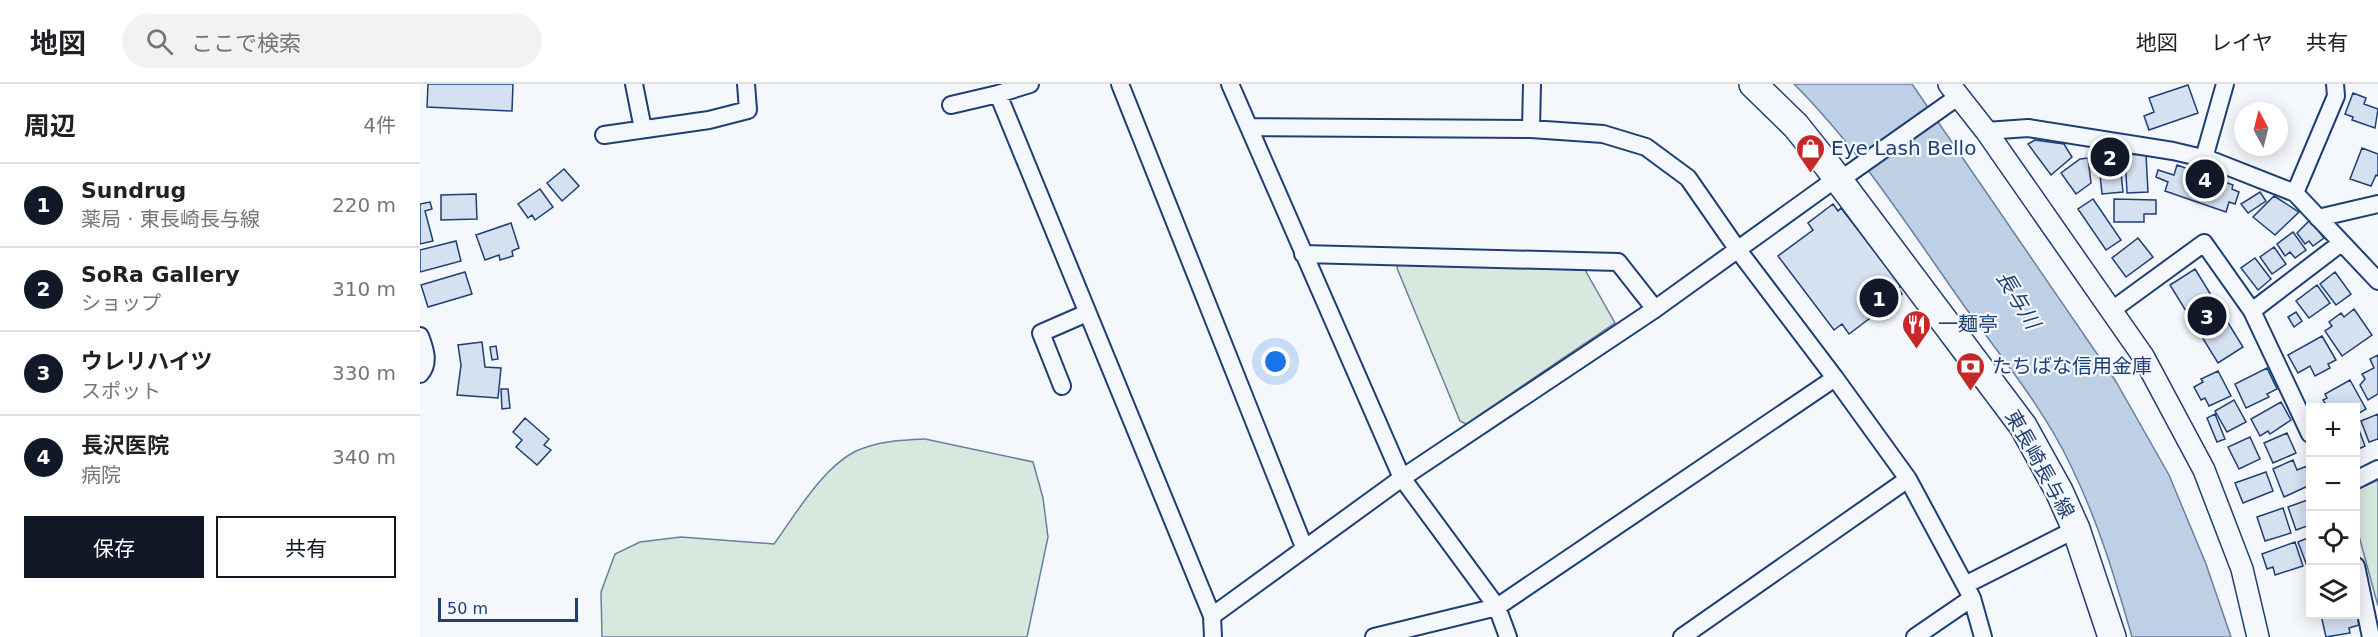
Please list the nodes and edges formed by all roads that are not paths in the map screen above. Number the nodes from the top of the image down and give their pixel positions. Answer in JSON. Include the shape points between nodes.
{"nodes":[{"id":1,"x":634,"y":84,"type":"edge"},
{"id":2,"x":746,"y":84,"type":"edge"},
{"id":3,"x":1120,"y":84,"type":"edge"},
{"id":4,"x":1230,"y":84,"type":"edge"},
{"id":5,"x":1532,"y":84,"type":"edge"},
{"id":6,"x":1753,"y":84,"type":"edge"},
{"id":7,"x":2224,"y":84,"type":"edge"},
{"id":8,"x":2335,"y":84,"type":"edge"},
{"id":9,"x":1022,"y":85,"type":"edge"},
{"id":10,"x":998,"y":94,"type":"junction"},
{"id":11,"x":1951,"y":95,"type":"edge"},
{"id":12,"x":951,"y":105,"type":"dead end"},
{"id":13,"x":1249,"y":127,"type":"junction"},
{"id":14,"x":643,"y":129,"type":"junction"},
{"id":15,"x":1530,"y":129,"type":"junction"},
{"id":16,"x":1986,"y":131,"type":"junction"},
{"id":17,"x":603,"y":135,"type":"dead end"},
{"id":18,"x":2204,"y":158,"type":"junction"},
{"id":19,"x":1844,"y":175,"type":"junction"},
{"id":20,"x":2295,"y":193,"type":"junction"},
{"id":21,"x":2378,"y":204,"type":"edge"},
{"id":22,"x":2318,"y":218,"type":"junction"},
{"id":23,"x":2341,"y":243,"type":"junction"},
{"id":24,"x":1738,"y":250,"type":"junction"},
{"id":25,"x":1303,"y":254,"type":"junction"},
{"id":26,"x":2378,"y":281,"type":"edge"},
{"id":27,"x":1655,"y":309,"type":"junction"},
{"id":28,"x":2112,"y":310,"type":"junction"},
{"id":29,"x":2252,"y":312,"type":"junction"},
{"id":30,"x":1087,"y":313,"type":"junction"},
{"id":31,"x":420,"y":336,"type":"edge"},
{"id":32,"x":420,"y":374,"type":"edge"},
{"id":33,"x":1836,"y":378,"type":"junction"},
{"id":34,"x":1062,"y":386,"type":"dead end"},
{"id":35,"x":2306,"y":426,"type":"edge"},
{"id":36,"x":2378,"y":469,"type":"edge"},
{"id":37,"x":1402,"y":478,"type":"junction"},
{"id":38,"x":2360,"y":478,"type":"edge"},
{"id":39,"x":1908,"y":479,"type":"junction"},
{"id":40,"x":2076,"y":528,"type":"junction"},
{"id":41,"x":1304,"y":547,"type":"junction"},
{"id":42,"x":2360,"y":588,"type":"edge"},
{"id":43,"x":1968,"y":591,"type":"junction"},
{"id":44,"x":1497,"y":607,"type":"junction"},
{"id":45,"x":1212,"y":616,"type":"junction"},
{"id":46,"x":1213,"y":637,"type":"edge"},
{"id":47,"x":1374,"y":637,"type":"edge"},
{"id":48,"x":1508,"y":637,"type":"edge"},
{"id":49,"x":1682,"y":637,"type":"edge"},
{"id":50,"x":1915,"y":637,"type":"edge"},
{"id":51,"x":1983,"y":637,"type":"edge"},
{"id":52,"x":2112,"y":637,"type":"edge"},
{"id":53,"x":2258,"y":637,"type":"edge"},
{"id":54,"x":2371,"y":637,"type":"edge"}],
"edges":[{"from":1,"to":14,"type":"street"},
{"from":2,"to":14,"type":"street","via":[[748,110]]},
{"from":3,"to":41,"type":"street"},
{"from":4,"to":13,"type":"street"},
{"from":5,"to":15,"type":"street"},
{"from":6,"to":19,"type":"main road","name":"東長崎長与線"},
{"from":7,"to":18,"type":"street"},
{"from":8,"to":20,"type":"street","via":[[2336,96]]},
{"from":9,"to":10,"type":"street"},
{"from":10,"to":12,"type":"street"},
{"from":10,"to":30,"type":"street"},
{"from":11,"to":16,"type":"street"},
{"from":11,"to":19,"type":"street"},
{"from":13,"to":15,"type":"street"},
{"from":13,"to":25,"type":"street"},
{"from":14,"to":17,"type":"street"},
{"from":15,"to":24,"type":"street","via":[[1603,134],[1646,147],[1688,178]]},
{"from":16,"to":18,"type":"street","via":[[2028,128]]},
{"from":16,"to":28,"type":"street"},
{"from":18,"to":20,"type":"street"},
{"from":19,"to":24,"type":"street"},
{"from":19,"to":40,"type":"main road","name":"東長崎長与線","via":[[2023,426]]},
{"from":20,"to":22,"type":"street"},
{"from":21,"to":22,"type":"street"},
{"from":22,"to":23,"type":"street"},
{"from":23,"to":26,"type":"street"},
{"from":23,"to":29,"type":"street"},
{"from":24,"to":27,"type":"street"},
{"from":24,"to":33,"type":"street"},
{"from":25,"to":27,"type":"street","via":[[1618,262]]},
{"from":25,"to":37,"type":"street"},
{"from":27,"to":37,"type":"street"},
{"from":28,"to":29,"type":"street","via":[[2204,243]]},
{"from":28,"to":53,"type":"street","via":[[2143,356],[2204,470],[2242,569]]},
{"from":29,"to":35,"type":"street"},
{"from":30,"to":34,"type":"street","via":[[1041,333]]},
{"from":30,"to":45,"type":"street"},
{"from":31,"to":32,"type":"street","via":[[426,351],[425,368]]},
{"from":33,"to":39,"type":"street"},
{"from":33,"to":44,"type":"street"},
{"from":36,"to":38,"type":"street"},
{"from":37,"to":41,"type":"street"},
{"from":37,"to":44,"type":"street"},
{"from":39,"to":43,"type":"street"},
{"from":39,"to":49,"type":"street"},
{"from":40,"to":43,"type":"street"},
{"from":40,"to":52,"type":"main road","name":"東長崎長与線"},
{"from":41,"to":45,"type":"street"},
{"from":42,"to":54,"type":"street"},
{"from":43,"to":50,"type":"street"},
{"from":43,"to":51,"type":"street"},
{"from":44,"to":47,"type":"street"},
{"from":44,"to":48,"type":"street"},
{"from":45,"to":46,"type":"street"}]}
